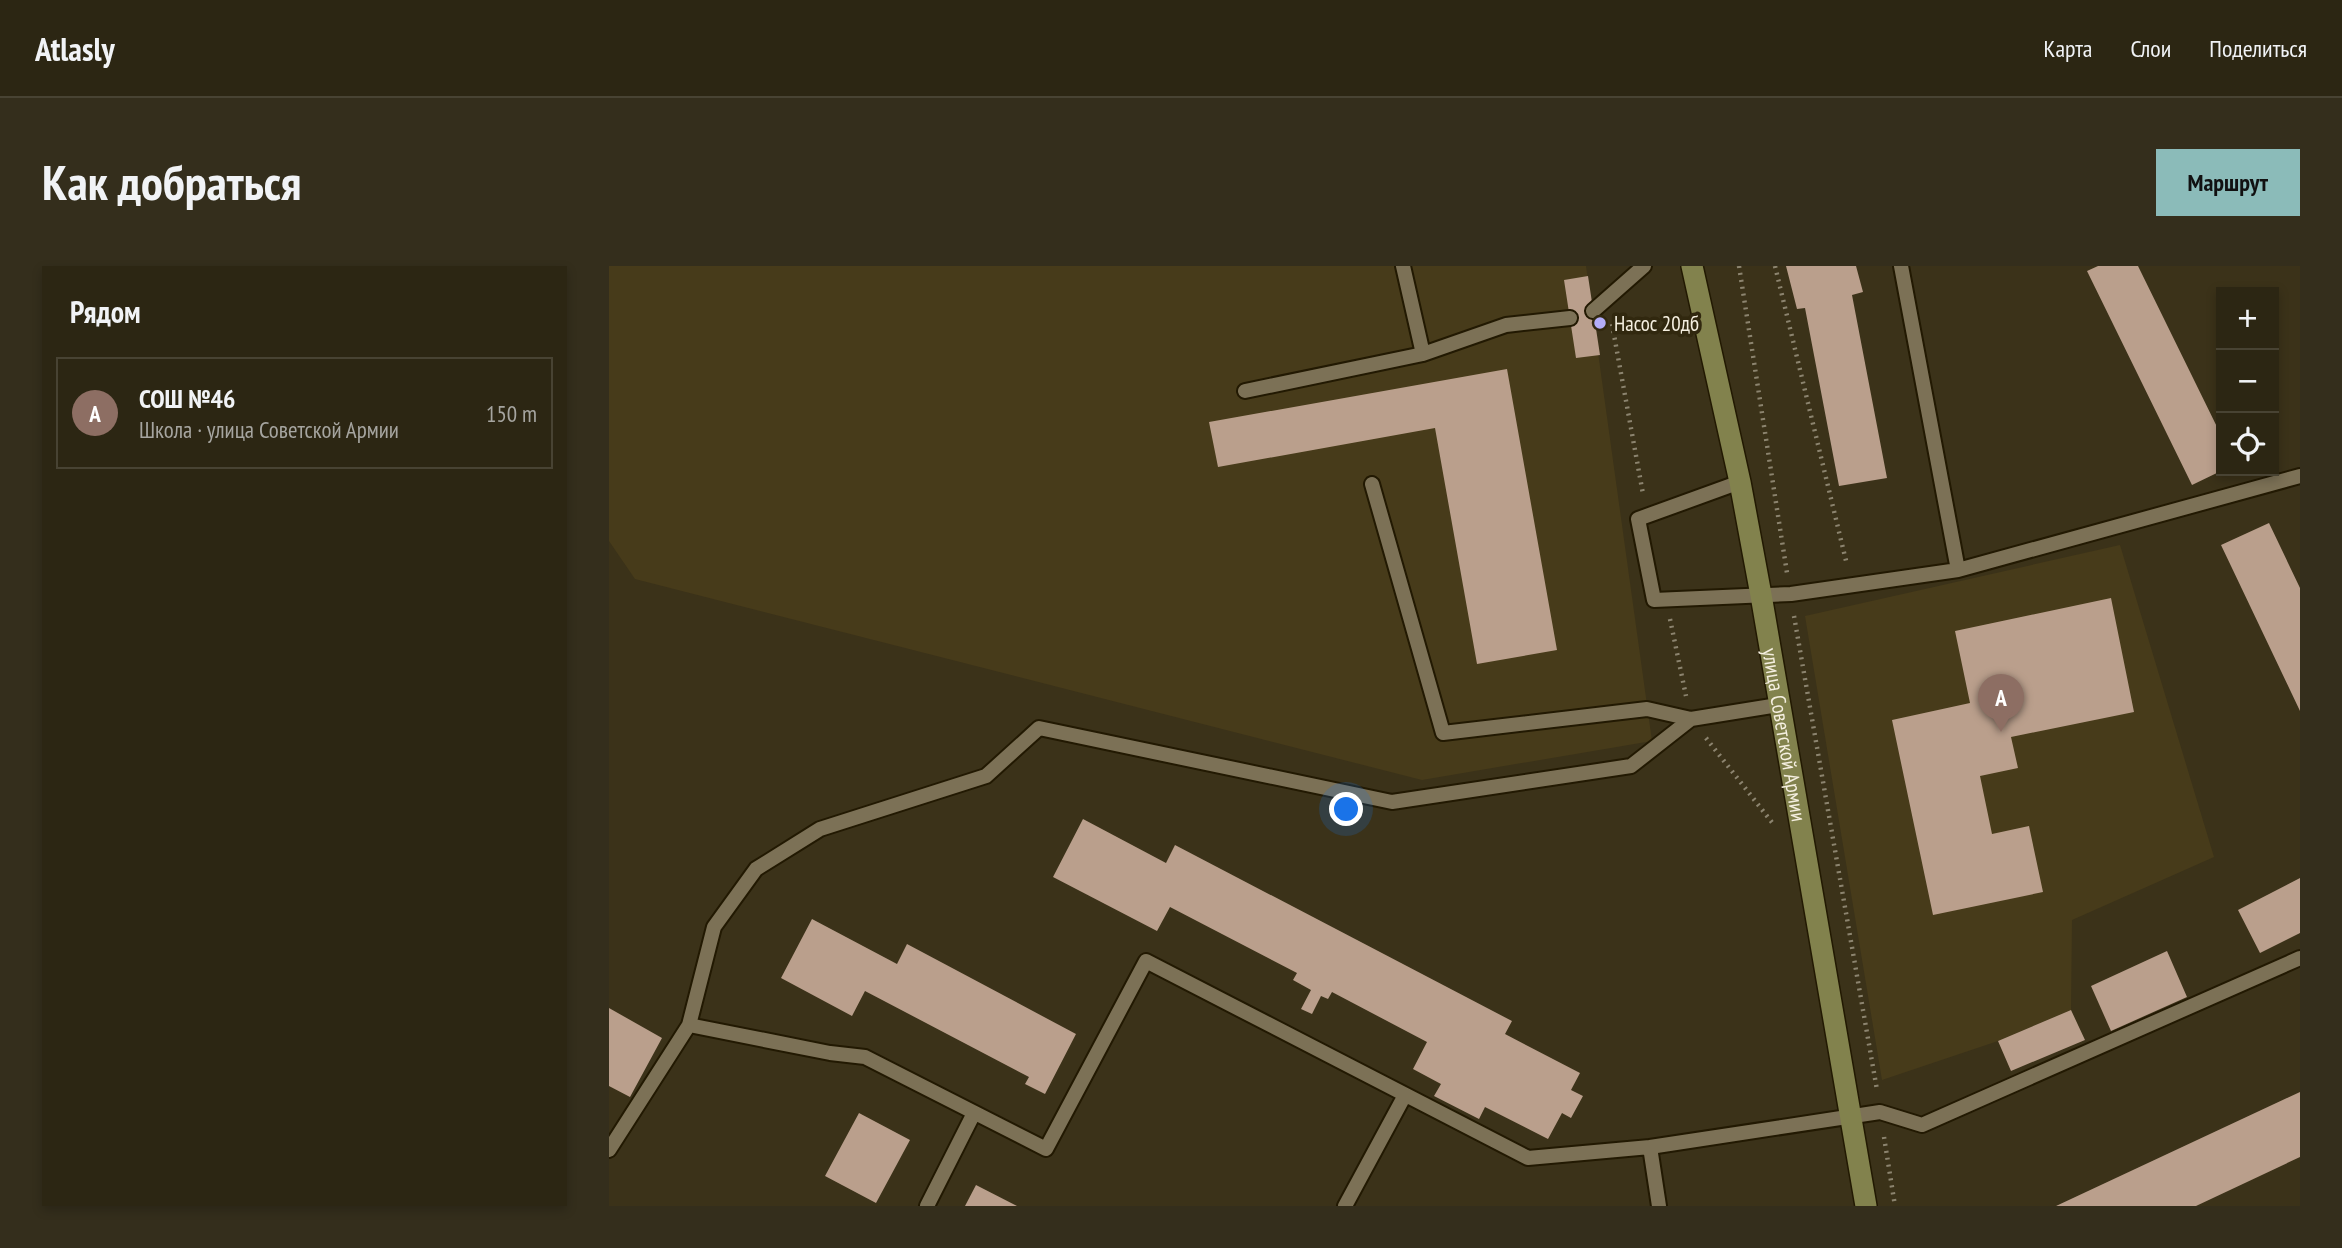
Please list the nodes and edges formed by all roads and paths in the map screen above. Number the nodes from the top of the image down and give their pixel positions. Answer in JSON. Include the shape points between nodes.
{"nodes":[{"id":1,"x":1403,"y":266,"type":"edge"},
{"id":2,"x":1644,"y":266,"type":"edge"},
{"id":3,"x":1692,"y":266,"type":"edge"},
{"id":4,"x":1739,"y":266,"type":"edge"},
{"id":5,"x":1775,"y":266,"type":"edge"},
{"id":6,"x":1901,"y":266,"type":"edge"},
{"id":7,"x":1593,"y":311,"type":"dead end"},
{"id":8,"x":1570,"y":318,"type":"dead end"},
{"id":9,"x":1423,"y":354,"type":"junction"},
{"id":10,"x":1245,"y":391,"type":"dead end"},
{"id":11,"x":2300,"y":476,"type":"edge"},
{"id":12,"x":1740,"y":482,"type":"junction"},
{"id":13,"x":1372,"y":484,"type":"dead end"},
{"id":14,"x":1958,"y":570,"type":"junction"},
{"id":15,"x":1852,"y":588,"type":"junction"},
{"id":16,"x":1761,"y":594,"type":"junction"},
{"id":17,"x":1791,"y":594,"type":"junction"},
{"id":18,"x":1778,"y":705,"type":"junction"},
{"id":19,"x":1691,"y":719,"type":"junction"},
{"id":20,"x":2300,"y":958,"type":"edge"},
{"id":21,"x":689,"y":1025,"type":"junction"},
{"id":22,"x":1405,"y":1095,"type":"junction"},
{"id":23,"x":1880,"y":1112,"type":"junction"},
{"id":24,"x":974,"y":1113,"type":"junction"},
{"id":25,"x":1851,"y":1117,"type":"junction"},
{"id":26,"x":1650,"y":1147,"type":"junction"},
{"id":27,"x":609,"y":1150,"type":"edge"},
{"id":28,"x":927,"y":1206,"type":"edge"},
{"id":29,"x":1345,"y":1206,"type":"edge"},
{"id":30,"x":1659,"y":1206,"type":"edge"},
{"id":31,"x":1866,"y":1206,"type":"edge"},
{"id":32,"x":1895,"y":1206,"type":"edge"}],
"edges":[{"from":1,"to":9,"type":"lane"},
{"from":2,"to":7,"type":"lane"},
{"from":3,"to":12,"type":"street","name":"улица Советской Армии"},
{"from":4,"to":17,"type":"path"},
{"from":5,"to":15,"type":"path"},
{"from":6,"to":14,"type":"lane"},
{"from":8,"to":9,"type":"lane","via":[[1506,325]]},
{"from":9,"to":10,"type":"lane"},
{"from":11,"to":14,"type":"lane"},
{"from":12,"to":16,"type":"street","name":"улица Советской Армии"},
{"from":12,"to":16,"type":"lane","via":[[1638,519],[1654,600]]},
{"from":13,"to":19,"type":"lane","via":[[1443,733],[1647,709]]},
{"from":14,"to":15,"type":"lane"},
{"from":15,"to":17,"type":"lane"},
{"from":16,"to":17,"type":"lane"},
{"from":16,"to":18,"type":"street","name":"улица Советской Армии"},
{"from":17,"to":23,"type":"path"},
{"from":18,"to":19,"type":"lane"},
{"from":18,"to":25,"type":"street","name":"улица Советской Армии"},
{"from":19,"to":21,"type":"lane","via":[[1631,766],[1392,802],[1039,728],[986,776],[820,829],[756,869],[714,927]]},
{"from":20,"to":23,"type":"lane","via":[[1923,1125]]},
{"from":21,"to":24,"type":"lane","via":[[865,1057]]},
{"from":21,"to":27,"type":"lane"},
{"from":22,"to":24,"type":"lane","via":[[1146,961],[1046,1149]]},
{"from":22,"to":26,"type":"lane","via":[[1528,1158]]},
{"from":22,"to":29,"type":"lane"},
{"from":23,"to":25,"type":"lane"},
{"from":23,"to":32,"type":"path"},
{"from":24,"to":28,"type":"lane"},
{"from":25,"to":26,"type":"lane"},
{"from":25,"to":31,"type":"street","name":"улица Советской Армии"},
{"from":26,"to":30,"type":"lane"}]}
